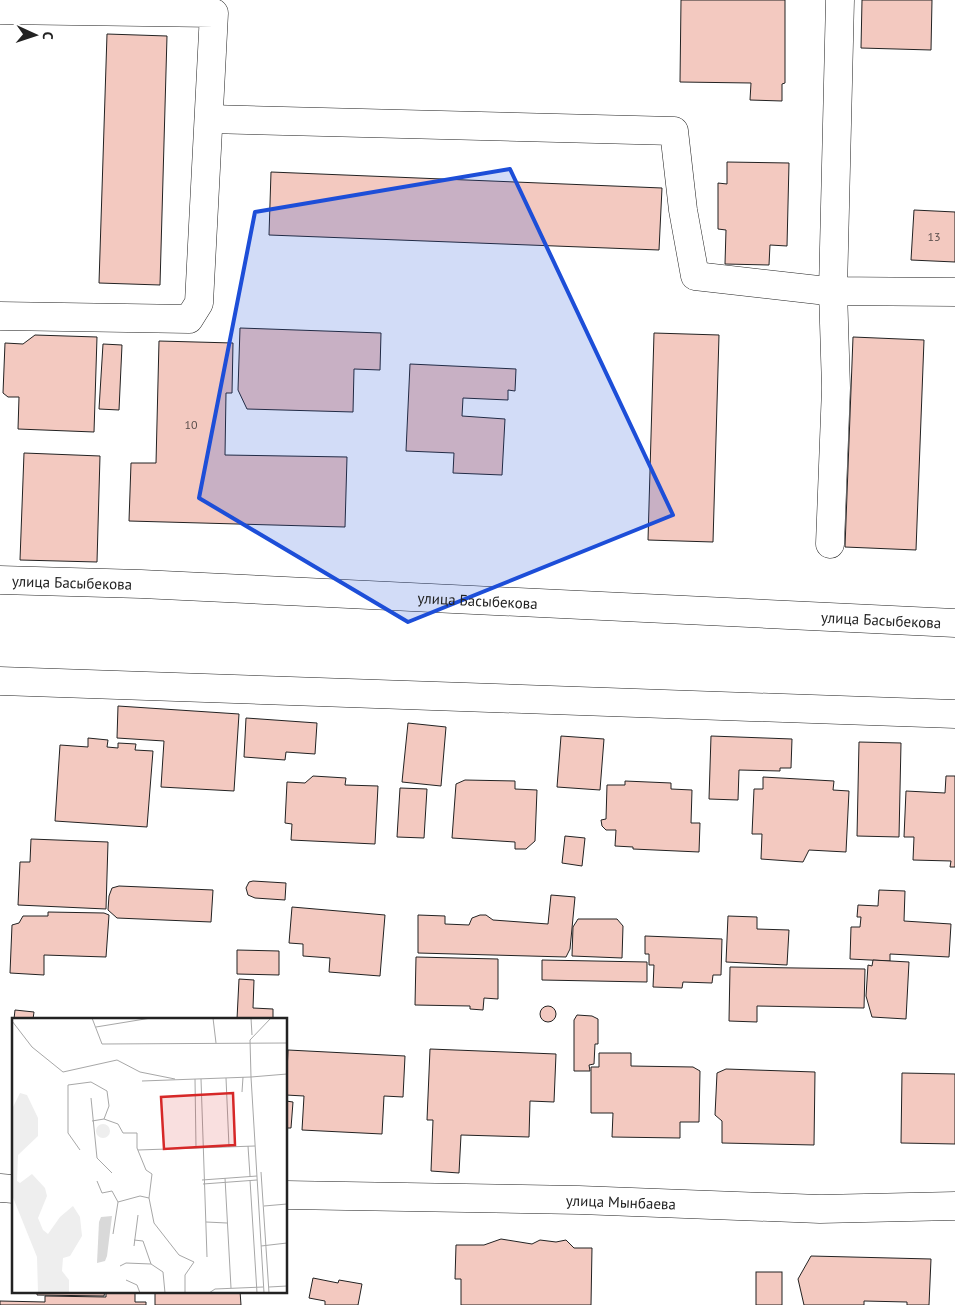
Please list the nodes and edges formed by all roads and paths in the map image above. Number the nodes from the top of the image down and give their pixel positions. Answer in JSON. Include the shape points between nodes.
{"nodes":[{"id":1,"x":840,"y":0,"type":"edge"},
{"id":2,"x":0,"y":10,"type":"edge"},
{"id":3,"x":209,"y":119,"type":"junction"},
{"id":4,"x":833,"y":290,"type":"junction"},
{"id":5,"x":955,"y":292,"type":"edge"},
{"id":6,"x":0,"y":316,"type":"edge"},
{"id":7,"x":830,"y":544,"type":"dead end"},
{"id":8,"x":0,"y":580,"type":"edge"},
{"id":9,"x":955,"y":623,"type":"edge"},
{"id":10,"x":0,"y":681,"type":"edge"},
{"id":11,"x":955,"y":714,"type":"edge"},
{"id":12,"x":288,"y":1196,"type":"edge"},
{"id":13,"x":955,"y":1206,"type":"edge"}],
"edges":[{"from":1,"to":4,"type":"street"},
{"from":2,"to":3,"type":"street","via":[[214,13]]},
{"from":3,"to":4,"type":"street","via":[[674,130],[695,276]]},
{"from":3,"to":6,"type":"street","via":[[199,303],[189,318]]},
{"from":4,"to":5,"type":"street"},
{"from":4,"to":7,"type":"street","via":[[836,388]]},
{"from":8,"to":9,"type":"street","name":"улица Басыбекова"},
{"from":10,"to":11,"type":"street"},
{"from":12,"to":13,"type":"street","name":"улица Мынбаева","via":[[579,1200],[820,1209]]}]}
